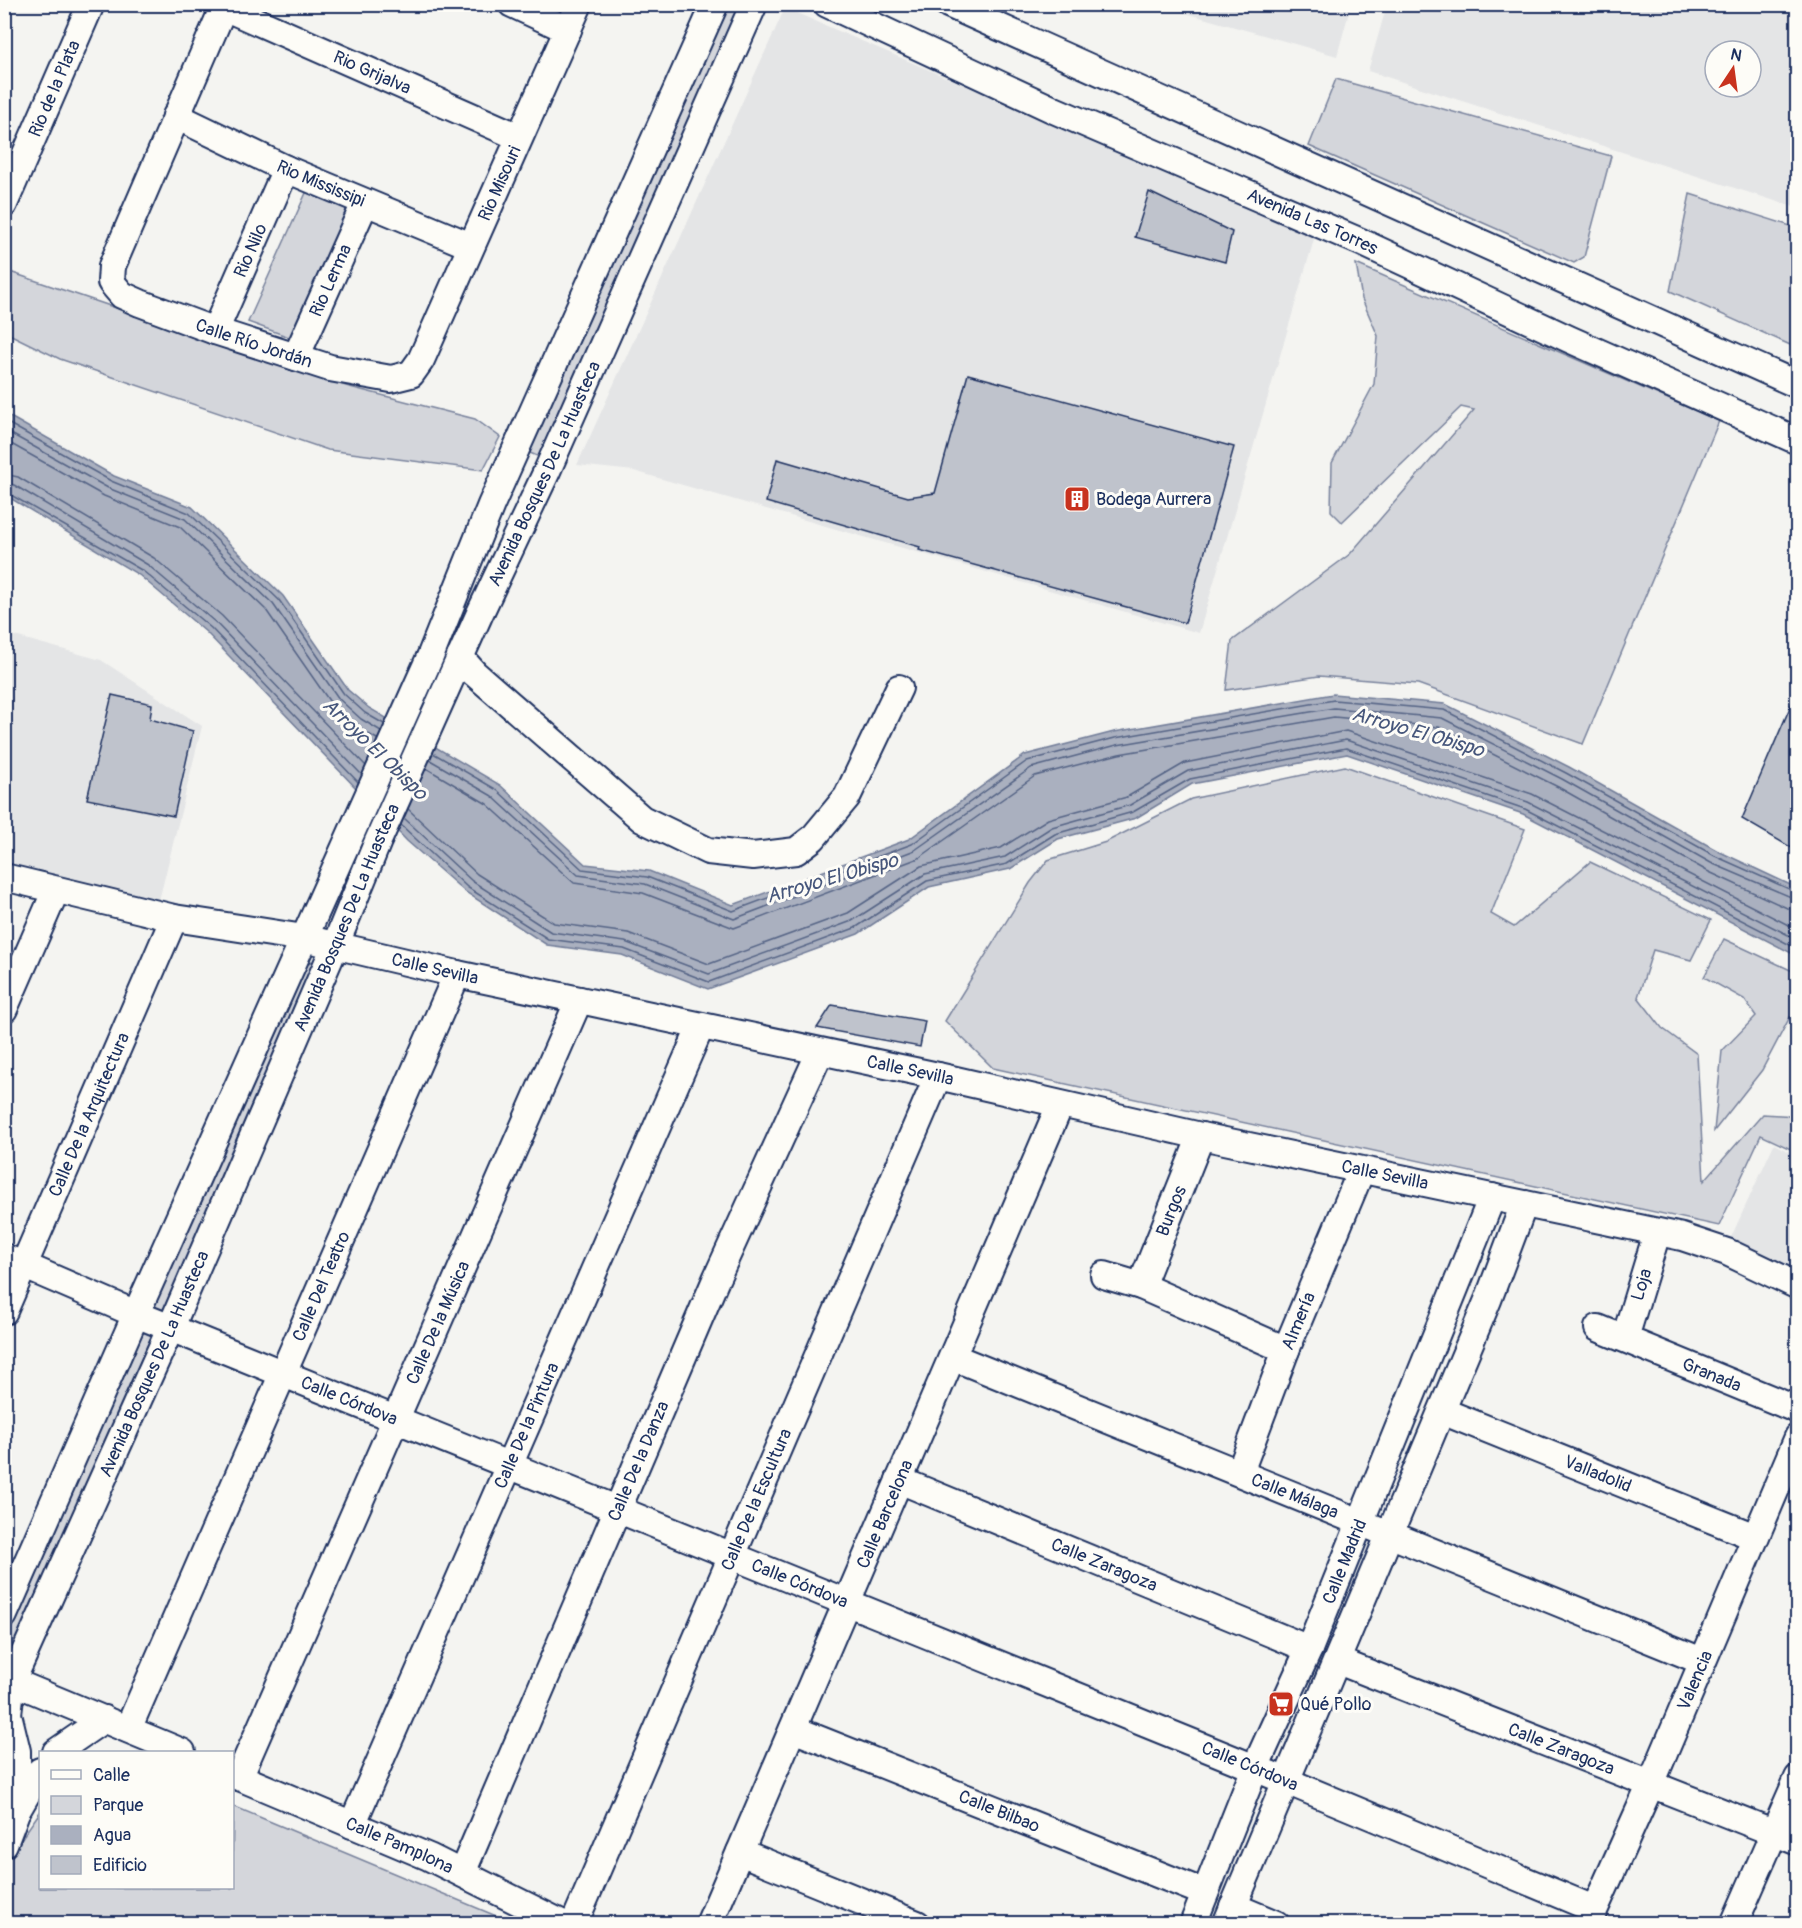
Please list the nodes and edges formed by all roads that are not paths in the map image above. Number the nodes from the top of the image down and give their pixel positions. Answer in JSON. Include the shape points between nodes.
{"nodes":[{"id":1,"x":90,"y":4,"type":"edge"},
{"id":2,"x":512,"y":4,"type":"edge"},
{"id":3,"x":579,"y":4,"type":"edge"},
{"id":4,"x":715,"y":4,"type":"edge"},
{"id":5,"x":754,"y":4,"type":"edge"},
{"id":6,"x":827,"y":4,"type":"edge"},
{"id":7,"x":948,"y":4,"type":"edge"},
{"id":8,"x":225,"y":6,"type":"edge"},
{"id":9,"x":568,"y":30,"type":"junction"},
{"id":10,"x":700,"y":37,"type":"junction"},
{"id":11,"x":734,"y":51,"type":"junction"},
{"id":12,"x":176,"y":116,"type":"junction"},
{"id":13,"x":519,"y":137,"type":"junction"},
{"id":14,"x":286,"y":169,"type":"junction"},
{"id":15,"x":365,"y":203,"type":"junction"},
{"id":16,"x":4,"y":204,"type":"edge"},
{"id":17,"x":471,"y":246,"type":"junction"},
{"id":18,"x":605,"y":251,"type":"junction"},
{"id":19,"x":640,"y":264,"type":"junction"},
{"id":20,"x":215,"y":331,"type":"junction"},
{"id":21,"x":296,"y":357,"type":"junction"},
{"id":22,"x":421,"y":360,"type":"joint"},
{"id":23,"x":1797,"y":385,"type":"edge"},
{"id":24,"x":1797,"y":441,"type":"edge"},
{"id":25,"x":441,"y":629,"type":"junction"},
{"id":26,"x":459,"y":658,"type":"junction"},
{"id":27,"x":899,"y":688,"type":"dead end"},
{"id":28,"x":9,"y":879,"type":"edge"},
{"id":29,"x":56,"y":890,"type":"junction"},
{"id":30,"x":174,"y":918,"type":"junction"},
{"id":31,"x":304,"y":939,"type":"junction"},
{"id":32,"x":336,"y":946,"type":"junction"},
{"id":33,"x":456,"y":974,"type":"junction"},
{"id":34,"x":579,"y":1000,"type":"junction"},
{"id":35,"x":4,"y":1009,"type":"edge"},
{"id":36,"x":701,"y":1026,"type":"junction"},
{"id":37,"x":820,"y":1052,"type":"junction"},
{"id":38,"x":938,"y":1076,"type":"junction"},
{"id":39,"x":1060,"y":1105,"type":"junction"},
{"id":40,"x":1201,"y":1137,"type":"junction"},
{"id":41,"x":1361,"y":1171,"type":"junction"},
{"id":42,"x":1492,"y":1197,"type":"junction"},
{"id":43,"x":1524,"y":1204,"type":"junction"},
{"id":44,"x":1657,"y":1233,"type":"junction"},
{"id":45,"x":15,"y":1261,"type":"edge"},
{"id":46,"x":1109,"y":1276,"type":"dead end"},
{"id":47,"x":1141,"y":1286,"type":"junction"},
{"id":48,"x":1797,"y":1286,"type":"edge"},
{"id":49,"x":4,"y":1311,"type":"edge"},
{"id":50,"x":136,"y":1314,"type":"junction"},
{"id":51,"x":171,"y":1327,"type":"junction"},
{"id":52,"x":1598,"y":1328,"type":"dead end"},
{"id":53,"x":1625,"y":1338,"type":"junction"},
{"id":54,"x":1286,"y":1350,"type":"junction"},
{"id":55,"x":953,"y":1357,"type":"junction"},
{"id":56,"x":285,"y":1373,"type":"junction"},
{"id":57,"x":1797,"y":1410,"type":"edge"},
{"id":58,"x":1442,"y":1411,"type":"junction"},
{"id":59,"x":396,"y":1417,"type":"junction"},
{"id":60,"x":1797,"y":1437,"type":"edge"},
{"id":61,"x":508,"y":1463,"type":"junction"},
{"id":62,"x":1240,"y":1472,"type":"junction"},
{"id":63,"x":899,"y":1480,"type":"junction"},
{"id":64,"x":619,"y":1510,"type":"junction"},
{"id":65,"x":1361,"y":1522,"type":"junction"},
{"id":66,"x":1391,"y":1534,"type":"junction"},
{"id":67,"x":1755,"y":1537,"type":"junction"},
{"id":68,"x":730,"y":1555,"type":"junction"},
{"id":69,"x":848,"y":1602,"type":"junction"},
{"id":70,"x":4,"y":1615,"type":"edge"},
{"id":71,"x":1309,"y":1649,"type":"junction"},
{"id":72,"x":1338,"y":1661,"type":"junction"},
{"id":73,"x":1702,"y":1661,"type":"junction"},
{"id":74,"x":8,"y":1680,"type":"edge"},
{"id":75,"x":6,"y":1712,"type":"edge"},
{"id":76,"x":104,"y":1719,"type":"junction"},
{"id":77,"x":128,"y":1729,"type":"junction"},
{"id":78,"x":793,"y":1729,"type":"junction"},
{"id":79,"x":57,"y":1751,"type":"edge"},
{"id":80,"x":180,"y":1751,"type":"edge"},
{"id":81,"x":1255,"y":1768,"type":"junction"},
{"id":82,"x":39,"y":1772,"type":"edge"},
{"id":83,"x":236,"y":1775,"type":"edge"},
{"id":84,"x":1797,"y":1778,"type":"edge"},
{"id":85,"x":1287,"y":1781,"type":"junction"},
{"id":86,"x":1651,"y":1784,"type":"junction"},
{"id":87,"x":15,"y":1815,"type":"junction"},
{"id":88,"x":352,"y":1825,"type":"junction"},
{"id":89,"x":1774,"y":1831,"type":"junction"},
{"id":90,"x":1797,"y":1842,"type":"edge"},
{"id":91,"x":4,"y":1844,"type":"edge"},
{"id":92,"x":740,"y":1852,"type":"junction"},
{"id":93,"x":462,"y":1873,"type":"junction"},
{"id":94,"x":1205,"y":1893,"type":"junction"},
{"id":95,"x":1229,"y":1915,"type":"edge"},
{"id":96,"x":1591,"y":1916,"type":"edge"},
{"id":97,"x":563,"y":1923,"type":"edge"},
{"id":98,"x":574,"y":1923,"type":"edge"},
{"id":99,"x":709,"y":1923,"type":"edge"},
{"id":100,"x":917,"y":1923,"type":"edge"},
{"id":101,"x":1193,"y":1923,"type":"edge"},
{"id":102,"x":1276,"y":1923,"type":"edge"},
{"id":103,"x":1734,"y":1923,"type":"edge"}],
"edges":[{"from":1,"to":16,"type":"street","name":"Rio de la Plata"},
{"from":2,"to":9,"type":"street"},
{"from":3,"to":9,"type":"street","name":"Rio Misouri"},
{"from":4,"to":10,"type":"street","name":"Avenida Bosques De La Huasteca"},
{"from":5,"to":11,"type":"street","name":"Avenida Bosques De La Huasteca"},
{"from":6,"to":24,"type":"street","name":"Avenida Las Torres","via":[[1054,110],[1361,242]]},
{"from":7,"to":23,"type":"street"},
{"from":8,"to":12,"type":"street"},
{"from":8,"to":13,"type":"street","name":"Rio Grijalva"},
{"from":9,"to":13,"type":"street","name":"Rio Misouri"},
{"from":10,"to":11,"type":"street"},
{"from":10,"to":18,"type":"street","name":"Avenida Bosques De La Huasteca"},
{"from":11,"to":19,"type":"street","name":"Avenida Bosques De La Huasteca"},
{"from":12,"to":14,"type":"street","name":"Rio Mississipi"},
{"from":12,"to":20,"type":"street","name":"Calle Río Jordán","via":[[114,261],[111,282],[122,295]]},
{"from":13,"to":17,"type":"street","name":"Rio Misouri"},
{"from":14,"to":15,"type":"street","name":"Rio Mississipi"},
{"from":14,"to":20,"type":"street","name":"Rio Nilo"},
{"from":15,"to":17,"type":"street","name":"Rio Mississipi"},
{"from":15,"to":21,"type":"street","name":"Rio Lerma"},
{"from":17,"to":22,"type":"street","name":"Rio Misouri"},
{"from":18,"to":19,"type":"street"},
{"from":18,"to":25,"type":"street","name":"Avenida Bosques De La Huasteca","via":[[491,505]]},
{"from":19,"to":26,"type":"street","name":"Avenida Bosques De La Huasteca"},
{"from":20,"to":21,"type":"street","name":"Calle Río Jordán"},
{"from":21,"to":22,"type":"street","name":"Calle Río Jordán","via":[[352,374],[391,379],[411,374]]},
{"from":25,"to":26,"type":"street"},
{"from":25,"to":31,"type":"street","name":"Avenida Bosques De La Huasteca"},
{"from":26,"to":27,"type":"street","via":[[642,819],[708,851],[753,856],[796,851],[813,838],[847,797]]},
{"from":26,"to":32,"type":"street","name":"Avenida Bosques De La Huasteca"},
{"from":28,"to":29,"type":"street","name":"Calle Sevilla"},
{"from":29,"to":30,"type":"street","name":"Calle Sevilla"},
{"from":29,"to":35,"type":"street"},
{"from":30,"to":31,"type":"street","name":"Calle Sevilla"},
{"from":30,"to":45,"type":"street","name":"Calle De la Arquitectura"},
{"from":31,"to":32,"type":"street","name":"Calle Sevilla"},
{"from":31,"to":50,"type":"street","name":"Avenida Bosques De La Huasteca"},
{"from":32,"to":33,"type":"street","name":"Calle Sevilla"},
{"from":32,"to":51,"type":"street","name":"Avenida Bosques De La Huasteca"},
{"from":33,"to":34,"type":"street","name":"Calle Sevilla"},
{"from":33,"to":56,"type":"street","name":"Calle Del Teatro"},
{"from":34,"to":36,"type":"street","name":"Calle Sevilla"},
{"from":34,"to":59,"type":"street","name":"Calle De la Música"},
{"from":36,"to":37,"type":"street","name":"Calle Sevilla"},
{"from":36,"to":61,"type":"street","name":"Calle De la Pintura"},
{"from":37,"to":38,"type":"street","name":"Calle Sevilla"},
{"from":37,"to":64,"type":"street","name":"Calle De la Danza","via":[[717,1277]]},
{"from":38,"to":39,"type":"street","name":"Calle Sevilla"},
{"from":38,"to":68,"type":"street","name":"Calle De la Escultura"},
{"from":39,"to":40,"type":"street","name":"Calle Sevilla"},
{"from":39,"to":55,"type":"street","name":"Calle Barcelona"},
{"from":40,"to":41,"type":"street","name":"Calle Sevilla"},
{"from":40,"to":47,"type":"street","name":"Burgos"},
{"from":41,"to":42,"type":"street","name":"Calle Sevilla"},
{"from":41,"to":54,"type":"street","name":"Almería"},
{"from":42,"to":43,"type":"street","name":"Calle Sevilla"},
{"from":42,"to":65,"type":"street","name":"Calle Madrid"},
{"from":43,"to":44,"type":"street","name":"Calle Sevilla"},
{"from":43,"to":58,"type":"street","name":"Calle Madrid"},
{"from":44,"to":48,"type":"street","name":"Calle Sevilla","via":[[1727,1252]]},
{"from":44,"to":53,"type":"street","name":"Loja"},
{"from":45,"to":49,"type":"street","name":"Calle De la Arquitectura"},
{"from":45,"to":50,"type":"street","name":"Calle Córdova"},
{"from":46,"to":47,"type":"street"},
{"from":47,"to":54,"type":"street"},
{"from":50,"to":51,"type":"street","name":"Calle Córdova"},
{"from":50,"to":70,"type":"street","name":"Avenida Bosques De La Huasteca"},
{"from":51,"to":56,"type":"street","name":"Calle Córdova"},
{"from":51,"to":74,"type":"street","name":"Avenida Bosques De La Huasteca"},
{"from":52,"to":53,"type":"street","name":"Granada"},
{"from":53,"to":57,"type":"street","name":"Granada"},
{"from":54,"to":62,"type":"street","name":"Almería"},
{"from":55,"to":62,"type":"street","name":"Calle Málaga"},
{"from":55,"to":63,"type":"street","name":"Calle Barcelona"},
{"from":56,"to":59,"type":"street","name":"Calle Córdova"},
{"from":56,"to":77,"type":"street","name":"Calle Del Teatro"},
{"from":58,"to":66,"type":"street","name":"Calle Madrid"},
{"from":58,"to":67,"type":"street","name":"Valladolid"},
{"from":59,"to":61,"type":"street","name":"Calle Córdova"},
{"from":59,"to":83,"type":"street","name":"Calle De la Música"},
{"from":60,"to":67,"type":"street","name":"Valencia"},
{"from":61,"to":64,"type":"street","name":"Calle Córdova"},
{"from":61,"to":88,"type":"street","name":"Calle De la Pintura"},
{"from":62,"to":65,"type":"street","name":"Calle Málaga"},
{"from":63,"to":69,"type":"street","name":"Calle Barcelona"},
{"from":63,"to":71,"type":"street","name":"Calle Zaragoza"},
{"from":64,"to":68,"type":"street","name":"Calle Córdova"},
{"from":64,"to":93,"type":"street","name":"Calle De la Danza"},
{"from":65,"to":66,"type":"street","name":"Calle Málaga"},
{"from":65,"to":71,"type":"street","name":"Calle Madrid"},
{"from":66,"to":72,"type":"street","name":"Calle Madrid"},
{"from":66,"to":73,"type":"street","name":"Calle Málaga"},
{"from":67,"to":73,"type":"street","name":"Valencia"},
{"from":68,"to":69,"type":"street","name":"Calle Córdova"},
{"from":68,"to":98,"type":"street","name":"Calle De la Escultura"},
{"from":69,"to":78,"type":"street","name":"Calle Barcelona"},
{"from":69,"to":81,"type":"street","name":"Calle Córdova"},
{"from":71,"to":81,"type":"street","name":"Calle Madrid"},
{"from":72,"to":85,"type":"street","name":"Calle Madrid"},
{"from":72,"to":86,"type":"street","name":"Calle Zaragoza"},
{"from":73,"to":86,"type":"street","name":"Valencia"},
{"from":74,"to":75,"type":"street","name":"Avenida Bosques De La Huasteca"},
{"from":74,"to":76,"type":"street"},
{"from":75,"to":87,"type":"street","name":"Avenida Bosques De La Huasteca","via":[[17,1759]]},
{"from":76,"to":77,"type":"street"},
{"from":76,"to":79,"type":"street"},
{"from":77,"to":80,"type":"street"},
{"from":78,"to":92,"type":"street","name":"Calle Barcelona"},
{"from":78,"to":94,"type":"street","name":"Calle Bilbao"},
{"from":81,"to":85,"type":"street","name":"Calle Córdova"},
{"from":81,"to":94,"type":"street","name":"Calle Madrid"},
{"from":82,"to":87,"type":"street"},
{"from":83,"to":88,"type":"street","name":"Calle Pamplona"},
{"from":84,"to":89,"type":"street"},
{"from":85,"to":95,"type":"street","name":"Calle Madrid"},
{"from":85,"to":96,"type":"street","name":"Calle Córdova"},
{"from":86,"to":89,"type":"street","name":"Calle Zaragoza"},
{"from":86,"to":96,"type":"street","name":"Valencia"},
{"from":87,"to":91,"type":"street","name":"Avenida Bosques De La Huasteca"},
{"from":88,"to":93,"type":"street","name":"Calle Pamplona"},
{"from":89,"to":90,"type":"street","name":"Calle Zaragoza"},
{"from":89,"to":103,"type":"street"},
{"from":92,"to":99,"type":"street","name":"Calle Barcelona"},
{"from":92,"to":100,"type":"street"},
{"from":93,"to":97,"type":"street","name":"Calle Pamplona"},
{"from":94,"to":101,"type":"street","name":"Calle Madrid"},
{"from":95,"to":102,"type":"street"}]}
